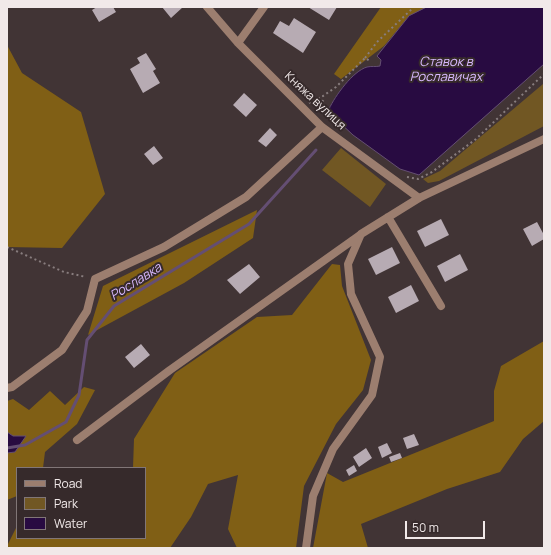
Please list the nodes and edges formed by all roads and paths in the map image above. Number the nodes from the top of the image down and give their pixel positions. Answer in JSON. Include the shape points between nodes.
{"nodes":[{"id":1,"x":207,"y":7,"type":"edge"},
{"id":2,"x":264,"y":7,"type":"edge"},
{"id":3,"x":414,"y":7,"type":"edge"},
{"id":4,"x":238,"y":43,"type":"junction"},
{"id":5,"x":365,"y":58,"type":"junction"},
{"id":6,"x":370,"y":61,"type":"dead end"},
{"id":7,"x":544,"y":74,"type":"edge"},
{"id":8,"x":323,"y":96,"type":"junction"},
{"id":9,"x":302,"y":107,"type":"junction"},
{"id":10,"x":331,"y":122,"type":"dead end"},
{"id":11,"x":322,"y":127,"type":"junction"},
{"id":12,"x":544,"y":139,"type":"edge"},
{"id":13,"x":403,"y":176,"type":"dead end"},
{"id":14,"x":419,"y":198,"type":"junction"},
{"id":15,"x":388,"y":217,"type":"junction"},
{"id":16,"x":360,"y":234,"type":"junction"},
{"id":17,"x":7,"y":247,"type":"edge"},
{"id":18,"x":95,"y":279,"type":"junction"},
{"id":19,"x":441,"y":306,"type":"dead end"},
{"id":20,"x":7,"y":388,"type":"edge"},
{"id":21,"x":78,"y":440,"type":"dead end"},
{"id":22,"x":306,"y":548,"type":"edge"}],
"edges":[{"from":1,"to":4,"type":"street","name":"Княжа вулиця"},
{"from":2,"to":4,"type":"street"},
{"from":3,"to":5,"type":"path","via":[[377,42]]},
{"from":4,"to":9,"type":"street","name":"Княжа вулиця"},
{"from":5,"to":6,"type":"path"},
{"from":5,"to":8,"type":"path","via":[[336,87]]},
{"from":7,"to":13,"type":"path","via":[[476,138],[432,172],[418,179]]},
{"from":8,"to":9,"type":"path"},
{"from":8,"to":10,"type":"path","via":[[322,112]]},
{"from":9,"to":11,"type":"street","name":"Княжа вулиця"},
{"from":11,"to":14,"type":"street","name":"Княжа вулиця"},
{"from":11,"to":18,"type":"street","via":[[246,197],[164,247]]},
{"from":12,"to":14,"type":"street"},
{"from":14,"to":15,"type":"street"},
{"from":15,"to":16,"type":"street"},
{"from":15,"to":19,"type":"street"},
{"from":16,"to":21,"type":"street","via":[[170,370]]},
{"from":16,"to":22,"type":"street","via":[[348,264],[351,294],[380,357],[372,395],[333,449],[313,496]]},
{"from":17,"to":18,"type":"path","via":[[64,272]]},
{"from":18,"to":20,"type":"street","via":[[87,311],[62,350],[12,387]]}]}
